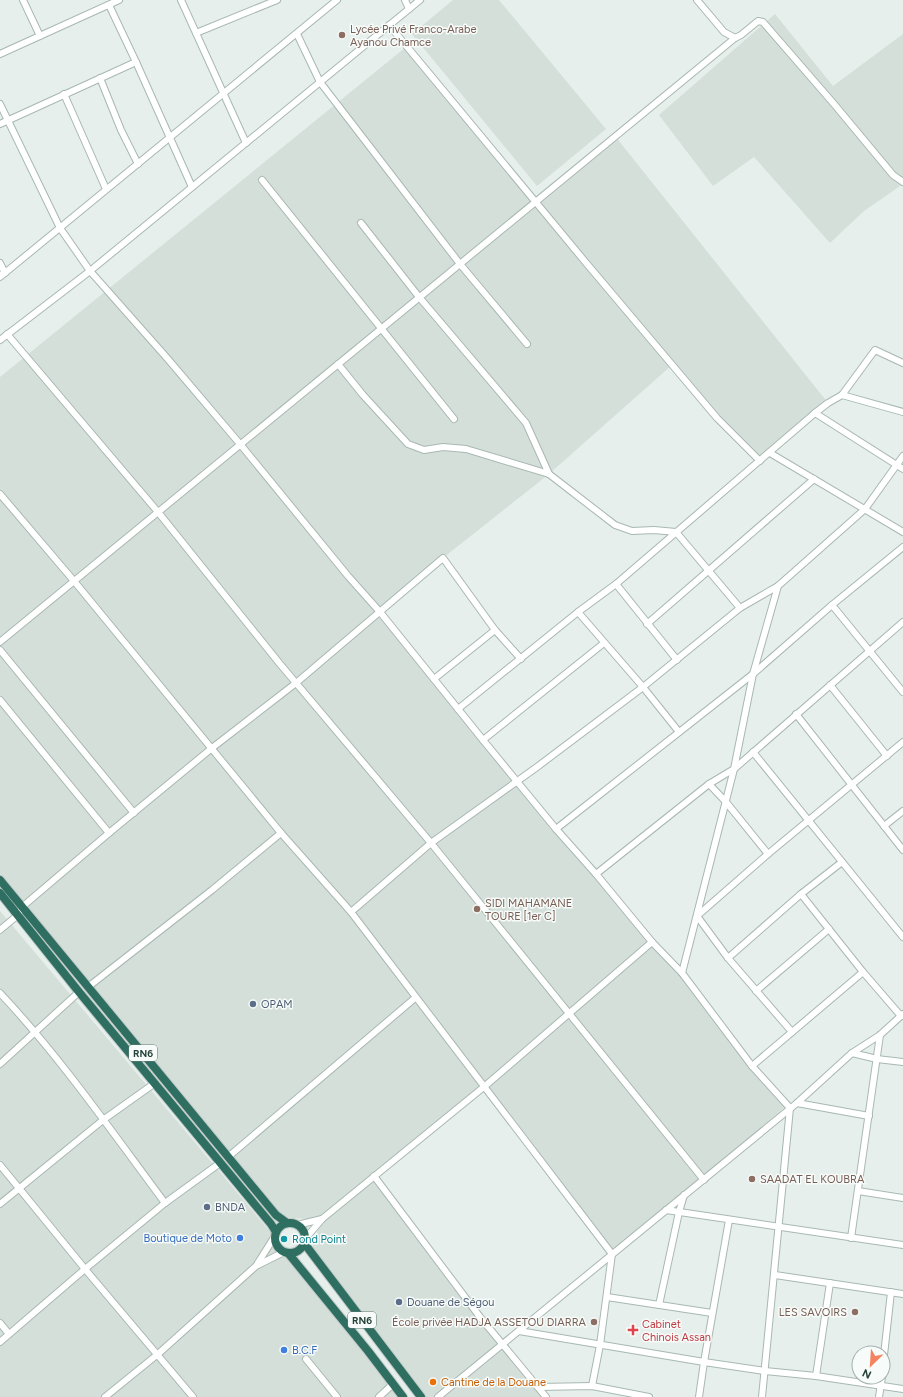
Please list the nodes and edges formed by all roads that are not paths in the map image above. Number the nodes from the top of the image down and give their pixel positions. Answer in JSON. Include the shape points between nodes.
{"nodes":[{"id":1,"x":23,"y":0,"type":"edge"},
{"id":2,"x":119,"y":0,"type":"edge"},
{"id":3,"x":181,"y":0,"type":"edge"},
{"id":4,"x":277,"y":0,"type":"edge"},
{"id":5,"x":336,"y":0,"type":"edge"},
{"id":6,"x":406,"y":0,"type":"edge"},
{"id":7,"x":420,"y":0,"type":"edge"},
{"id":8,"x":697,"y":0,"type":"edge"},
{"id":9,"x":109,"y":4,"type":"junction"},
{"id":10,"x":409,"y":9,"type":"junction"},
{"id":11,"x":389,"y":25,"type":"junction"},
{"id":12,"x":196,"y":33,"type":"junction"},
{"id":13,"x":297,"y":34,"type":"junction"},
{"id":14,"x":40,"y":36,"type":"junction"},
{"id":15,"x":735,"y":38,"type":"junction"},
{"id":16,"x":0,"y":54,"type":"edge"},
{"id":17,"x":136,"y":62,"type":"junction"},
{"id":18,"x":100,"y":78,"type":"junction"},
{"id":19,"x":320,"y":82,"type":"junction"},
{"id":20,"x":224,"y":93,"type":"junction"},
{"id":21,"x":64,"y":94,"type":"junction"},
{"id":22,"x":0,"y":104,"type":"edge"},
{"id":23,"x":9,"y":120,"type":"junction"},
{"id":24,"x":0,"y":124,"type":"edge"},
{"id":25,"x":170,"y":138,"type":"junction"},
{"id":26,"x":246,"y":143,"type":"junction"},
{"id":27,"x":138,"y":164,"type":"junction"},
{"id":28,"x":262,"y":180,"type":"dead end"},
{"id":29,"x":903,"y":182,"type":"edge"},
{"id":30,"x":192,"y":187,"type":"junction"},
{"id":31,"x":106,"y":189,"type":"junction"},
{"id":32,"x":536,"y":201,"type":"junction"},
{"id":33,"x":361,"y":223,"type":"dead end"},
{"id":34,"x":60,"y":228,"type":"junction"},
{"id":35,"x":0,"y":263,"type":"edge"},
{"id":36,"x":460,"y":264,"type":"junction"},
{"id":37,"x":90,"y":271,"type":"junction"},
{"id":38,"x":2,"y":275,"type":"edge"},
{"id":39,"x":419,"y":297,"type":"junction"},
{"id":40,"x":381,"y":329,"type":"junction"},
{"id":41,"x":7,"y":334,"type":"junction"},
{"id":42,"x":0,"y":340,"type":"edge"},
{"id":43,"x":527,"y":344,"type":"dead end"},
{"id":44,"x":903,"y":363,"type":"edge"},
{"id":45,"x":338,"y":364,"type":"junction"},
{"id":46,"x":842,"y":395,"type":"junction"},
{"id":47,"x":903,"y":412,"type":"edge"},
{"id":48,"x":815,"y":413,"type":"junction"},
{"id":49,"x":454,"y":419,"type":"dead end"},
{"id":50,"x":240,"y":444,"type":"junction"},
{"id":51,"x":770,"y":452,"type":"junction"},
{"id":52,"x":903,"y":456,"type":"edge"},
{"id":53,"x":760,"y":461,"type":"junction"},
{"id":54,"x":897,"y":465,"type":"junction"},
{"id":55,"x":903,"y":469,"type":"edge"},
{"id":56,"x":549,"y":474,"type":"junction"},
{"id":57,"x":814,"y":479,"type":"junction"},
{"id":58,"x":0,"y":494,"type":"edge"},
{"id":59,"x":865,"y":509,"type":"junction"},
{"id":60,"x":158,"y":512,"type":"junction"},
{"id":61,"x":676,"y":532,"type":"junction"},
{"id":62,"x":903,"y":532,"type":"edge"},
{"id":63,"x":903,"y":547,"type":"edge"},
{"id":64,"x":708,"y":570,"type":"junction"},
{"id":65,"x":74,"y":581,"type":"junction"},
{"id":66,"x":616,"y":584,"type":"junction"},
{"id":67,"x":778,"y":586,"type":"junction"},
{"id":68,"x":832,"y":605,"type":"junction"},
{"id":69,"x":740,"y":608,"type":"junction"},
{"id":70,"x":380,"y":612,"type":"junction"},
{"id":71,"x":578,"y":612,"type":"junction"},
{"id":72,"x":903,"y":622,"type":"edge"},
{"id":73,"x":648,"y":624,"type":"junction"},
{"id":74,"x":494,"y":630,"type":"junction"},
{"id":75,"x":0,"y":642,"type":"edge"},
{"id":76,"x":604,"y":643,"type":"junction"},
{"id":77,"x":0,"y":650,"type":"edge"},
{"id":78,"x":870,"y":651,"type":"junction"},
{"id":79,"x":521,"y":659,"type":"junction"},
{"id":80,"x":676,"y":660,"type":"junction"},
{"id":81,"x":753,"y":674,"type":"junction"},
{"id":82,"x":434,"y":679,"type":"junction"},
{"id":83,"x":296,"y":683,"type":"junction"},
{"id":84,"x":830,"y":685,"type":"junction"},
{"id":85,"x":643,"y":687,"type":"junction"},
{"id":86,"x":903,"y":692,"type":"edge"},
{"id":87,"x":0,"y":700,"type":"edge"},
{"id":88,"x":458,"y":709,"type":"junction"},
{"id":89,"x":796,"y":714,"type":"junction"},
{"id":90,"x":679,"y":732,"type":"junction"},
{"id":91,"x":483,"y":740,"type":"junction"},
{"id":92,"x":903,"y":742,"type":"edge"},
{"id":93,"x":212,"y":748,"type":"junction"},
{"id":94,"x":753,"y":752,"type":"junction"},
{"id":95,"x":887,"y":756,"type":"junction"},
{"id":96,"x":734,"y":769,"type":"junction"},
{"id":97,"x":517,"y":782,"type":"junction"},
{"id":98,"x":709,"y":784,"type":"junction"},
{"id":99,"x":852,"y":785,"type":"junction"},
{"id":100,"x":726,"y":802,"type":"junction"},
{"id":101,"x":903,"y":811,"type":"edge"},
{"id":102,"x":134,"y":813,"type":"junction"},
{"id":103,"x":810,"y":820,"type":"junction"},
{"id":104,"x":884,"y":826,"type":"junction"},
{"id":105,"x":556,"y":829,"type":"junction"},
{"id":106,"x":109,"y":833,"type":"junction"},
{"id":107,"x":281,"y":833,"type":"junction"},
{"id":108,"x":430,"y":843,"type":"junction"},
{"id":109,"x":903,"y":850,"type":"edge"},
{"id":110,"x":768,"y":854,"type":"junction"},
{"id":111,"x":842,"y":862,"type":"junction"},
{"id":112,"x":596,"y":874,"type":"junction"},
{"id":113,"x":0,"y":880,"type":"edge"},
{"id":114,"x":0,"y":893,"type":"edge"},
{"id":115,"x":801,"y":894,"type":"junction"},
{"id":116,"x":22,"y":907,"type":"junction"},
{"id":117,"x":351,"y":912,"type":"junction"},
{"id":118,"x":18,"y":915,"type":"junction"},
{"id":119,"x":697,"y":916,"type":"junction"},
{"id":120,"x":0,"y":930,"type":"edge"},
{"id":121,"x":829,"y":930,"type":"junction"},
{"id":122,"x":903,"y":937,"type":"edge"},
{"id":123,"x":652,"y":942,"type":"junction"},
{"id":124,"x":728,"y":958,"type":"junction"},
{"id":125,"x":682,"y":972,"type":"junction"},
{"id":126,"x":863,"y":972,"type":"junction"},
{"id":127,"x":88,"y":987,"type":"junction"},
{"id":128,"x":756,"y":991,"type":"junction"},
{"id":129,"x":80,"y":992,"type":"junction"},
{"id":130,"x":0,"y":993,"type":"edge"},
{"id":131,"x":415,"y":998,"type":"junction"},
{"id":132,"x":568,"y":1014,"type":"junction"},
{"id":133,"x":902,"y":1016,"type":"edge"},
{"id":134,"x":35,"y":1031,"type":"junction"},
{"id":135,"x":792,"y":1032,"type":"junction"},
{"id":136,"x":880,"y":1035,"type":"junction"},
{"id":137,"x":852,"y":1053,"type":"junction"},
{"id":138,"x":877,"y":1059,"type":"junction"},
{"id":139,"x":903,"y":1062,"type":"edge"},
{"id":140,"x":0,"y":1064,"type":"edge"},
{"id":141,"x":752,"y":1066,"type":"junction"},
{"id":142,"x":155,"y":1083,"type":"junction"},
{"id":143,"x":485,"y":1086,"type":"junction"},
{"id":144,"x":797,"y":1103,"type":"junction"},
{"id":145,"x":790,"y":1108,"type":"junction"},
{"id":146,"x":869,"y":1116,"type":"junction"},
{"id":147,"x":103,"y":1120,"type":"junction"},
{"id":148,"x":228,"y":1157,"type":"junction"},
{"id":149,"x":220,"y":1162,"type":"junction"},
{"id":150,"x":0,"y":1165,"type":"edge"},
{"id":151,"x":374,"y":1176,"type":"junction"},
{"id":152,"x":704,"y":1180,"type":"junction"},
{"id":153,"x":19,"y":1189,"type":"junction"},
{"id":154,"x":858,"y":1191,"type":"junction"},
{"id":155,"x":684,"y":1196,"type":"junction"},
{"id":156,"x":903,"y":1198,"type":"edge"},
{"id":157,"x":165,"y":1203,"type":"junction"},
{"id":158,"x":0,"y":1204,"type":"edge"},
{"id":159,"x":666,"y":1210,"type":"junction"},
{"id":160,"x":679,"y":1212,"type":"junction"},
{"id":161,"x":322,"y":1219,"type":"junction"},
{"id":162,"x":729,"y":1220,"type":"junction"},
{"id":163,"x":287,"y":1223,"type":"junction"},
{"id":164,"x":297,"y":1225,"type":"junction"},
{"id":165,"x":780,"y":1228,"type":"junction"},
{"id":166,"x":275,"y":1234,"type":"junction"},
{"id":167,"x":851,"y":1238,"type":"junction"},
{"id":168,"x":305,"y":1241,"type":"junction"},
{"id":169,"x":903,"y":1245,"type":"edge"},
{"id":170,"x":286,"y":1253,"type":"junction"},
{"id":171,"x":612,"y":1254,"type":"junction"},
{"id":172,"x":256,"y":1266,"type":"junction"},
{"id":173,"x":85,"y":1269,"type":"junction"},
{"id":174,"x":775,"y":1275,"type":"junction"},
{"id":175,"x":830,"y":1283,"type":"junction"},
{"id":176,"x":891,"y":1292,"type":"junction"},
{"id":177,"x":903,"y":1294,"type":"edge"},
{"id":178,"x":607,"y":1297,"type":"junction"},
{"id":179,"x":659,"y":1305,"type":"junction"},
{"id":180,"x":712,"y":1313,"type":"junction"},
{"id":181,"x":0,"y":1323,"type":"edge"},
{"id":182,"x":518,"y":1331,"type":"junction"},
{"id":183,"x":9,"y":1334,"type":"junction"},
{"id":184,"x":0,"y":1342,"type":"edge"},
{"id":185,"x":502,"y":1344,"type":"junction"},
{"id":186,"x":600,"y":1345,"type":"junction"},
{"id":187,"x":885,"y":1345,"type":"edge"},
{"id":188,"x":158,"y":1354,"type":"junction"},
{"id":189,"x":306,"y":1359,"type":"dead end"},
{"id":190,"x":704,"y":1362,"type":"junction"},
{"id":191,"x":765,"y":1371,"type":"junction"},
{"id":192,"x":816,"y":1376,"type":"junction"},
{"id":193,"x":851,"y":1381,"type":"edge"},
{"id":194,"x":393,"y":1384,"type":"junction"},
{"id":195,"x":881,"y":1385,"type":"joint"},
{"id":196,"x":592,"y":1386,"type":"junction"},
{"id":197,"x":538,"y":1387,"type":"junction"},
{"id":198,"x":903,"y":1389,"type":"edge"},
{"id":199,"x":105,"y":1397,"type":"edge"},
{"id":200,"x":193,"y":1397,"type":"edge"},
{"id":201,"x":337,"y":1397,"type":"edge"},
{"id":202,"x":379,"y":1397,"type":"edge"},
{"id":203,"x":403,"y":1397,"type":"edge"},
{"id":204,"x":420,"y":1397,"type":"edge"},
{"id":205,"x":438,"y":1397,"type":"edge"},
{"id":206,"x":546,"y":1397,"type":"edge"},
{"id":207,"x":649,"y":1397,"type":"edge"},
{"id":208,"x":699,"y":1397,"type":"edge"},
{"id":209,"x":762,"y":1397,"type":"edge"},
{"id":210,"x":879,"y":1397,"type":"edge"}],
"edges":[{"from":1,"to":14,"type":"street"},
{"from":2,"to":9,"type":"street"},
{"from":3,"to":12,"type":"street"},
{"from":4,"to":12,"type":"street"},
{"from":5,"to":13,"type":"street"},
{"from":6,"to":10,"type":"street"},
{"from":7,"to":10,"type":"street"},
{"from":8,"to":15,"type":"street","via":[[724,32]]},
{"from":9,"to":14,"type":"street"},
{"from":9,"to":17,"type":"street"},
{"from":10,"to":11,"type":"street"},
{"from":11,"to":19,"type":"street"},
{"from":11,"to":32,"type":"street"},
{"from":12,"to":20,"type":"street"},
{"from":13,"to":19,"type":"street"},
{"from":13,"to":20,"type":"street"},
{"from":14,"to":16,"type":"street"},
{"from":15,"to":29,"type":"street","via":[[758,21],[763,22],[888,170]]},
{"from":15,"to":32,"type":"street"},
{"from":17,"to":18,"type":"street"},
{"from":17,"to":25,"type":"street"},
{"from":18,"to":21,"type":"street"},
{"from":18,"to":27,"type":"street"},
{"from":19,"to":26,"type":"street"},
{"from":19,"to":36,"type":"street"},
{"from":20,"to":25,"type":"street"},
{"from":20,"to":26,"type":"street"},
{"from":21,"to":23,"type":"street"},
{"from":21,"to":31,"type":"street"},
{"from":22,"to":23,"type":"street"},
{"from":23,"to":24,"type":"street"},
{"from":23,"to":34,"type":"street"},
{"from":25,"to":27,"type":"street"},
{"from":25,"to":30,"type":"street"},
{"from":26,"to":30,"type":"street"},
{"from":27,"to":31,"type":"street"},
{"from":28,"to":40,"type":"street"},
{"from":30,"to":37,"type":"street"},
{"from":31,"to":34,"type":"street"},
{"from":32,"to":36,"type":"street"},
{"from":32,"to":53,"type":"street","via":[[717,418]]},
{"from":33,"to":39,"type":"street"},
{"from":34,"to":37,"type":"street"},
{"from":34,"to":38,"type":"street"},
{"from":35,"to":38,"type":"street"},
{"from":36,"to":39,"type":"street"},
{"from":36,"to":43,"type":"street"},
{"from":37,"to":41,"type":"street"},
{"from":37,"to":50,"type":"street"},
{"from":39,"to":40,"type":"street"},
{"from":39,"to":56,"type":"street","via":[[526,423]]},
{"from":40,"to":45,"type":"street"},
{"from":40,"to":49,"type":"street"},
{"from":41,"to":42,"type":"street"},
{"from":41,"to":60,"type":"street"},
{"from":44,"to":46,"type":"street","via":[[875,350]]},
{"from":45,"to":50,"type":"street"},
{"from":45,"to":56,"type":"street","via":[[408,444],[424,450],[444,447],[466,449]]},
{"from":46,"to":47,"type":"street"},
{"from":46,"to":48,"type":"street"},
{"from":48,"to":51,"type":"street"},
{"from":48,"to":54,"type":"street"},
{"from":50,"to":60,"type":"street"},
{"from":50,"to":70,"type":"street"},
{"from":51,"to":53,"type":"street"},
{"from":51,"to":57,"type":"street"},
{"from":52,"to":54,"type":"street"},
{"from":53,"to":61,"type":"street"},
{"from":54,"to":55,"type":"street"},
{"from":54,"to":59,"type":"street"},
{"from":56,"to":61,"type":"street","via":[[615,524],[632,531]]},
{"from":57,"to":59,"type":"street"},
{"from":57,"to":64,"type":"street"},
{"from":58,"to":65,"type":"street"},
{"from":59,"to":62,"type":"street"},
{"from":59,"to":67,"type":"street"},
{"from":60,"to":65,"type":"street"},
{"from":60,"to":83,"type":"street"},
{"from":61,"to":64,"type":"street"},
{"from":61,"to":66,"type":"street"},
{"from":63,"to":68,"type":"street"},
{"from":64,"to":69,"type":"street"},
{"from":64,"to":73,"type":"street"},
{"from":65,"to":75,"type":"street"},
{"from":65,"to":93,"type":"street"},
{"from":66,"to":71,"type":"street"},
{"from":66,"to":73,"type":"street"},
{"from":67,"to":69,"type":"street"},
{"from":67,"to":81,"type":"street"},
{"from":68,"to":78,"type":"street"},
{"from":68,"to":81,"type":"street"},
{"from":69,"to":80,"type":"street"},
{"from":70,"to":74,"type":"street","via":[[443,558]]},
{"from":70,"to":82,"type":"street"},
{"from":70,"to":83,"type":"street"},
{"from":71,"to":76,"type":"street"},
{"from":71,"to":79,"type":"street"},
{"from":72,"to":78,"type":"street"},
{"from":73,"to":80,"type":"street"},
{"from":74,"to":79,"type":"street"},
{"from":74,"to":82,"type":"street"},
{"from":76,"to":85,"type":"street"},
{"from":76,"to":91,"type":"street"},
{"from":77,"to":102,"type":"street"},
{"from":78,"to":84,"type":"street"},
{"from":78,"to":86,"type":"street"},
{"from":79,"to":88,"type":"street"},
{"from":80,"to":85,"type":"street"},
{"from":81,"to":90,"type":"street"},
{"from":81,"to":96,"type":"street"},
{"from":82,"to":88,"type":"street"},
{"from":83,"to":93,"type":"street"},
{"from":83,"to":108,"type":"street"},
{"from":84,"to":89,"type":"street"},
{"from":84,"to":95,"type":"street"},
{"from":85,"to":90,"type":"street"},
{"from":85,"to":97,"type":"street"},
{"from":87,"to":106,"type":"street"},
{"from":88,"to":91,"type":"street"},
{"from":89,"to":94,"type":"street"},
{"from":89,"to":99,"type":"street"},
{"from":90,"to":105,"type":"street"},
{"from":91,"to":97,"type":"street"},
{"from":92,"to":95,"type":"street"},
{"from":93,"to":102,"type":"street"},
{"from":93,"to":107,"type":"street"},
{"from":94,"to":96,"type":"street"},
{"from":94,"to":103,"type":"street"},
{"from":95,"to":99,"type":"street"},
{"from":96,"to":98,"type":"street"},
{"from":96,"to":100,"type":"street"},
{"from":97,"to":105,"type":"street"},
{"from":97,"to":108,"type":"street"},
{"from":98,"to":100,"type":"street"},
{"from":98,"to":112,"type":"street"},
{"from":99,"to":103,"type":"street"},
{"from":99,"to":104,"type":"street"},
{"from":100,"to":110,"type":"street"},
{"from":100,"to":119,"type":"street"},
{"from":101,"to":104,"type":"street"},
{"from":102,"to":106,"type":"street"},
{"from":103,"to":110,"type":"street"},
{"from":103,"to":111,"type":"street"},
{"from":104,"to":109,"type":"street"},
{"from":105,"to":112,"type":"street"},
{"from":106,"to":116,"type":"street"},
{"from":107,"to":117,"type":"street"},
{"from":107,"to":127,"type":"street"},
{"from":108,"to":117,"type":"street"},
{"from":108,"to":132,"type":"street"},
{"from":110,"to":119,"type":"street"},
{"from":111,"to":115,"type":"street"},
{"from":111,"to":122,"type":"street"},
{"from":112,"to":123,"type":"street"},
{"from":113,"to":116,"type":"highway","number":"RN6"},
{"from":114,"to":118,"type":"highway","number":"RN6"},
{"from":115,"to":121,"type":"street"},
{"from":115,"to":124,"type":"street"},
{"from":116,"to":118,"type":"street"},
{"from":116,"to":127,"type":"highway","number":"RN6"},
{"from":117,"to":131,"type":"street"},
{"from":118,"to":120,"type":"street"},
{"from":118,"to":129,"type":"highway","number":"RN6"},
{"from":119,"to":124,"type":"street"},
{"from":119,"to":125,"type":"street"},
{"from":121,"to":126,"type":"street"},
{"from":121,"to":128,"type":"street"},
{"from":123,"to":125,"type":"street"},
{"from":123,"to":132,"type":"street"},
{"from":124,"to":128,"type":"street"},
{"from":125,"to":141,"type":"street"},
{"from":126,"to":133,"type":"street"},
{"from":126,"to":135,"type":"street"},
{"from":127,"to":148,"type":"highway","number":"RN6"},
{"from":128,"to":135,"type":"street"},
{"from":129,"to":134,"type":"street"},
{"from":129,"to":142,"type":"highway","number":"RN6"},
{"from":130,"to":134,"type":"street"},
{"from":131,"to":143,"type":"street"},
{"from":131,"to":148,"type":"street"},
{"from":132,"to":143,"type":"street"},
{"from":132,"to":152,"type":"street"},
{"from":133,"to":136,"type":"street"},
{"from":134,"to":140,"type":"street"},
{"from":134,"to":147,"type":"street"},
{"from":135,"to":141,"type":"street"},
{"from":136,"to":137,"type":"street"},
{"from":136,"to":138,"type":"street"},
{"from":137,"to":138,"type":"street"},
{"from":137,"to":144,"type":"street"},
{"from":138,"to":139,"type":"street"},
{"from":138,"to":146,"type":"street"},
{"from":141,"to":145,"type":"street"},
{"from":142,"to":147,"type":"street"},
{"from":142,"to":149,"type":"highway","number":"RN6"},
{"from":143,"to":151,"type":"street"},
{"from":143,"to":171,"type":"street"},
{"from":144,"to":145,"type":"street"},
{"from":144,"to":146,"type":"street"},
{"from":145,"to":152,"type":"street"},
{"from":145,"to":165,"type":"street"},
{"from":146,"to":154,"type":"street"},
{"from":147,"to":153,"type":"street"},
{"from":147,"to":157,"type":"street"},
{"from":148,"to":163,"type":"highway","number":"RN6","via":[[276,1214]]},
{"from":149,"to":157,"type":"street"},
{"from":149,"to":166,"type":"highway","number":"RN6","via":[[271,1224]]},
{"from":150,"to":153,"type":"street"},
{"from":151,"to":161,"type":"street"},
{"from":151,"to":185,"type":"street"},
{"from":152,"to":155,"type":"street"},
{"from":153,"to":158,"type":"street"},
{"from":153,"to":173,"type":"street"},
{"from":154,"to":156,"type":"street"},
{"from":154,"to":167,"type":"street"},
{"from":155,"to":159,"type":"street"},
{"from":155,"to":160,"type":"street"},
{"from":157,"to":173,"type":"street"},
{"from":159,"to":160,"type":"street"},
{"from":159,"to":171,"type":"street"},
{"from":160,"to":162,"type":"street"},
{"from":160,"to":179,"type":"street"},
{"from":161,"to":164,"type":"street"},
{"from":161,"to":168,"type":"street"},
{"from":162,"to":165,"type":"street"},
{"from":162,"to":180,"type":"street"},
{"from":163,"to":164,"type":"highway"},
{"from":163,"to":166,"type":"highway"},
{"from":164,"to":168,"type":"highway","via":[[303,1231]]},
{"from":165,"to":167,"type":"street"},
{"from":165,"to":174,"type":"street"},
{"from":166,"to":170,"type":"highway","via":[[278,1248]]},
{"from":166,"to":172,"type":"street"},
{"from":167,"to":169,"type":"street"},
{"from":168,"to":170,"type":"highway","via":[[297,1252]]},
{"from":168,"to":204,"type":"highway","number":"RN6"},
{"from":170,"to":172,"type":"street"},
{"from":170,"to":194,"type":"highway","number":"RN6","via":[[368,1350]]},
{"from":171,"to":178,"type":"street"},
{"from":171,"to":182,"type":"street"},
{"from":172,"to":188,"type":"street"},
{"from":173,"to":183,"type":"street"},
{"from":173,"to":188,"type":"street"},
{"from":174,"to":175,"type":"street"},
{"from":174,"to":191,"type":"street"},
{"from":175,"to":176,"type":"street"},
{"from":175,"to":192,"type":"street"},
{"from":176,"to":177,"type":"street"},
{"from":176,"to":187,"type":"street"},
{"from":178,"to":179,"type":"street"},
{"from":178,"to":186,"type":"street"},
{"from":179,"to":180,"type":"street"},
{"from":180,"to":190,"type":"street"},
{"from":181,"to":183,"type":"street"},
{"from":182,"to":185,"type":"street"},
{"from":182,"to":186,"type":"street"},
{"from":183,"to":184,"type":"street"},
{"from":185,"to":197,"type":"street"},
{"from":185,"to":205,"type":"street"},
{"from":186,"to":190,"type":"street"},
{"from":186,"to":196,"type":"street"},
{"from":188,"to":199,"type":"street"},
{"from":188,"to":200,"type":"street"},
{"from":189,"to":201,"type":"street"},
{"from":190,"to":191,"type":"street"},
{"from":190,"to":208,"type":"street"},
{"from":191,"to":192,"type":"street"},
{"from":191,"to":209,"type":"street"},
{"from":192,"to":193,"type":"street"},
{"from":194,"to":202,"type":"street"},
{"from":194,"to":203,"type":"highway","number":"RN6"},
{"from":195,"to":198,"type":"street"},
{"from":195,"to":210,"type":"street"},
{"from":196,"to":197,"type":"street"},
{"from":196,"to":207,"type":"street"},
{"from":197,"to":206,"type":"street"}]}
